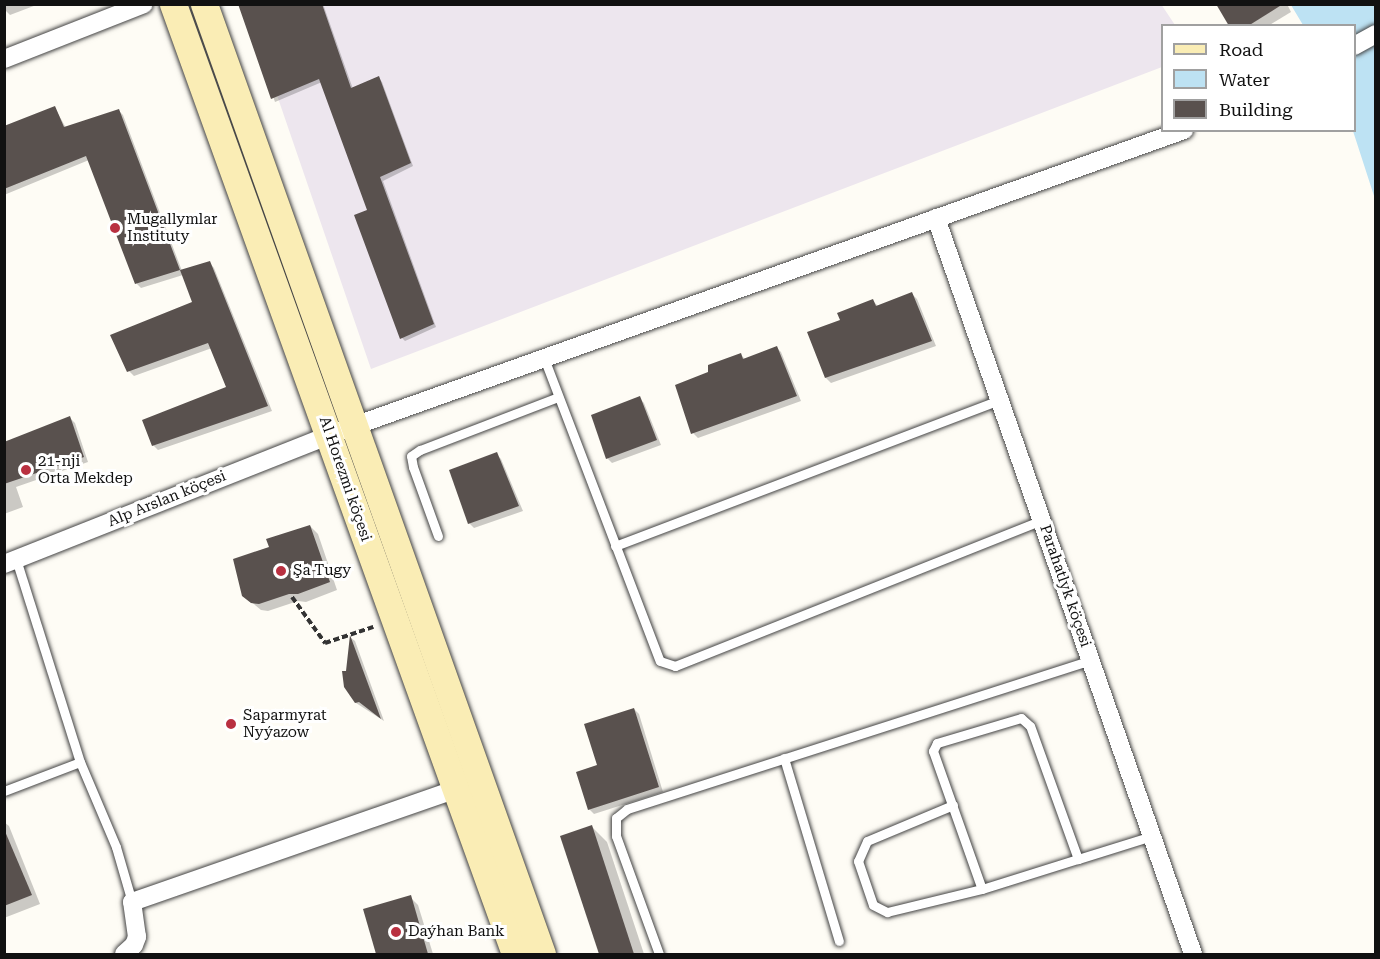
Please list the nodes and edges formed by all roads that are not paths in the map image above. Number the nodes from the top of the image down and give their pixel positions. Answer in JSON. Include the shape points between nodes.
{"nodes":[{"id":1,"x":144,"y":4,"type":"edge"},
{"id":2,"x":173,"y":4,"type":"edge"},
{"id":3,"x":204,"y":4,"type":"edge"},
{"id":4,"x":1376,"y":33,"type":"edge"},
{"id":5,"x":1356,"y":44,"type":"edge"},
{"id":6,"x":4,"y":59,"type":"edge"},
{"id":7,"x":1178,"y":132,"type":"edge"},
{"id":8,"x":936,"y":218,"type":"junction"},
{"id":9,"x":544,"y":358,"type":"junction"},
{"id":10,"x":558,"y":397,"type":"junction"},
{"id":11,"x":999,"y":400,"type":"junction"},
{"id":12,"x":354,"y":426,"type":"junction"},
{"id":13,"x":329,"y":435,"type":"junction"},
{"id":14,"x":1041,"y":520,"type":"junction"},
{"id":15,"x":438,"y":536,"type":"dead end"},
{"id":16,"x":615,"y":546,"type":"junction"},
{"id":17,"x":10,"y":562,"type":"edge"},
{"id":18,"x":1090,"y":660,"type":"junction"},
{"id":19,"x":784,"y":758,"type":"junction"},
{"id":20,"x":80,"y":762,"type":"junction"},
{"id":21,"x":456,"y":789,"type":"junction"},
{"id":22,"x":4,"y":791,"type":"edge"},
{"id":23,"x":953,"y":805,"type":"junction"},
{"id":24,"x":1152,"y":836,"type":"junction"},
{"id":25,"x":1078,"y":859,"type":"junction"},
{"id":26,"x":982,"y":889,"type":"junction"},
{"id":27,"x":132,"y":902,"type":"junction"},
{"id":28,"x":839,"y":941,"type":"dead end"},
{"id":29,"x":124,"y":954,"type":"edge"},
{"id":30,"x":515,"y":954,"type":"edge"},
{"id":31,"x":542,"y":954,"type":"edge"},
{"id":32,"x":659,"y":954,"type":"edge"},
{"id":33,"x":1193,"y":954,"type":"edge"}],
"edges":[{"from":1,"to":6,"type":"street"},
{"from":2,"to":13,"type":"street","name":"Al Horezmi köçesi"},
{"from":3,"to":12,"type":"street","name":"Al Horezmi köçesi"},
{"from":4,"to":5,"type":"street"},
{"from":7,"to":8,"type":"street","name":"Alp Arslan köçesi"},
{"from":8,"to":9,"type":"street","name":"Alp Arslan köçesi"},
{"from":8,"to":11,"type":"street","name":"Parahatlyk köçesi"},
{"from":9,"to":10,"type":"lane"},
{"from":9,"to":12,"type":"street","name":"Alp Arslan köçesi"},
{"from":10,"to":15,"type":"lane","via":[[411,456]]},
{"from":10,"to":16,"type":"lane"},
{"from":11,"to":14,"type":"street","name":"Parahatlyk köçesi"},
{"from":11,"to":16,"type":"lane"},
{"from":12,"to":13,"type":"street","name":"Alp Arslan köçesi"},
{"from":12,"to":31,"type":"street","name":"Al Horezmi köçesi"},
{"from":13,"to":17,"type":"street","name":"Alp Arslan köçesi"},
{"from":13,"to":21,"type":"street","name":"Al Horezmi köçesi"},
{"from":14,"to":16,"type":"lane","via":[[675,666],[660,661]]},
{"from":14,"to":18,"type":"street","name":"Parahatlyk köçesi"},
{"from":17,"to":20,"type":"lane"},
{"from":18,"to":19,"type":"lane"},
{"from":18,"to":24,"type":"street","name":"Parahatlyk köçesi"},
{"from":19,"to":28,"type":"lane"},
{"from":19,"to":32,"type":"lane","via":[[627,809],[616,818],[616,836]]},
{"from":20,"to":22,"type":"lane"},
{"from":20,"to":27,"type":"lane","via":[[116,848]]},
{"from":21,"to":27,"type":"street"},
{"from":21,"to":30,"type":"street","name":"Al Horezmi köçesi"},
{"from":23,"to":25,"type":"lane","via":[[933,752],[937,743],[1021,718],[1030,726]]},
{"from":23,"to":26,"type":"lane"},
{"from":23,"to":26,"type":"lane","via":[[867,841],[858,861],[873,904],[887,912]]},
{"from":24,"to":25,"type":"lane"},
{"from":24,"to":33,"type":"street","name":"Parahatlyk köçesi"},
{"from":25,"to":26,"type":"lane"},
{"from":27,"to":29,"type":"street","via":[[137,937]]}]}
